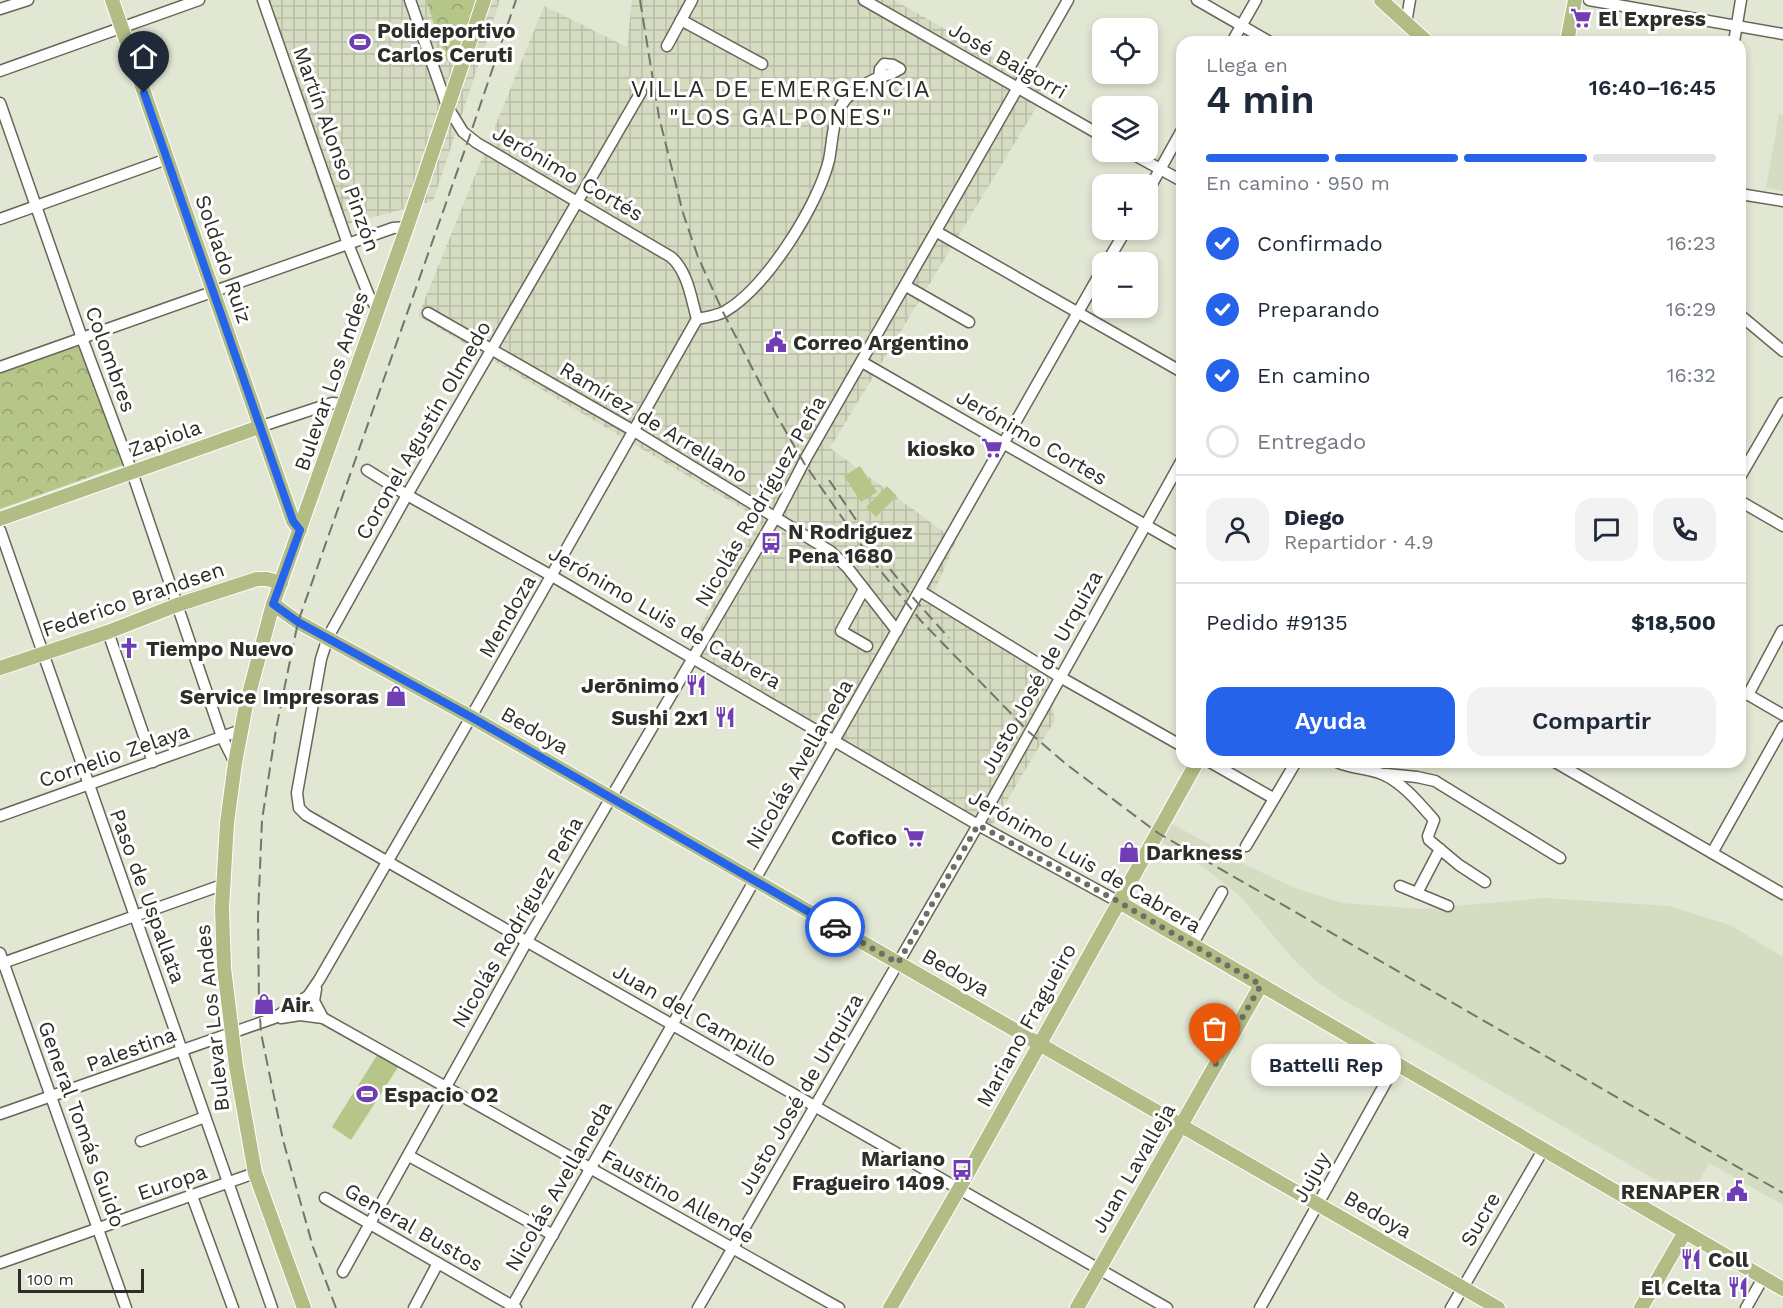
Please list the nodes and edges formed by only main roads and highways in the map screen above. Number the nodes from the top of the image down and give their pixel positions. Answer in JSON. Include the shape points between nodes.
{"nodes":[{"id":1,"x":112,"y":0,"type":"edge"},
{"id":2,"x":484,"y":0,"type":"edge"},
{"id":3,"x":1381,"y":0,"type":"edge"},
{"id":4,"x":1575,"y":0,"type":"edge"},
{"id":5,"x":1418,"y":36,"type":"edge"},
{"id":6,"x":1568,"y":36,"type":"edge"},
{"id":7,"x":259,"y":427,"type":"junction"},
{"id":8,"x":0,"y":519,"type":"edge"},
{"id":9,"x":300,"y":530,"type":"junction"},
{"id":10,"x":281,"y":583,"type":"junction"},
{"id":11,"x":273,"y":604,"type":"junction"},
{"id":12,"x":268,"y":620,"type":"junction"},
{"id":13,"x":298,"y":622,"type":"junction"},
{"id":14,"x":0,"y":668,"type":"edge"},
{"id":15,"x":1194,"y":768,"type":"edge"},
{"id":16,"x":1119,"y":902,"type":"junction"},
{"id":17,"x":1261,"y":985,"type":"junction"},
{"id":18,"x":1039,"y":1044,"type":"junction"},
{"id":19,"x":1181,"y":1126,"type":"junction"},
{"id":20,"x":1685,"y":1232,"type":"junction"},
{"id":21,"x":1783,"y":1289,"type":"edge"},
{"id":22,"x":304,"y":1308,"type":"edge"},
{"id":23,"x":890,"y":1308,"type":"edge"},
{"id":24,"x":1077,"y":1308,"type":"edge"},
{"id":25,"x":1498,"y":1308,"type":"edge"},
{"id":26,"x":1641,"y":1308,"type":"edge"}],
"edges":[{"from":1,"to":7,"type":"main road","name":"Soldado Ruiz"},
{"from":2,"to":9,"type":"main road","name":"Bulevar Los Andes"},
{"from":3,"to":5,"type":"main road"},
{"from":4,"to":6,"type":"main road"},
{"from":7,"to":8,"type":"main road","name":"Zapiola"},
{"from":7,"to":9,"type":"main road","name":"Soldado Ruiz","via":[[293,521]]},
{"from":9,"to":10,"type":"main road","name":"Bulevar Los Andes"},
{"from":10,"to":11,"type":"main road","name":"Bulevar Los Andes"},
{"from":10,"to":14,"type":"main road","name":"Federico Brandsen","via":[[257,579]]},
{"from":11,"to":12,"type":"main road","name":"Bulevar Los Andes"},
{"from":11,"to":13,"type":"main road","name":"Bedoya"},
{"from":12,"to":13,"type":"main road","name":"Bedoya"},
{"from":12,"to":22,"type":"main road","name":"Bulevar Los Andes","via":[[235,763],[222,885],[224,968],[242,1109],[255,1173]]},
{"from":13,"to":18,"type":"main road","name":"Bedoya","via":[[471,717]]},
{"from":15,"to":16,"type":"main road","name":"Mariano Fragueiro"},
{"from":16,"to":17,"type":"main road","name":"Jerónimo Luis de Cabrera"},
{"from":16,"to":18,"type":"main road","name":"Mariano Fragueiro"},
{"from":17,"to":19,"type":"main road","name":"Juan Lavalleja"},
{"from":17,"to":20,"type":"main road","name":"Jerónimo Luis de Cabrera"},
{"from":18,"to":19,"type":"main road","name":"Bedoya"},
{"from":18,"to":23,"type":"main road","name":"Mariano Fragueiro"},
{"from":19,"to":24,"type":"main road","name":"Juan Lavalleja"},
{"from":19,"to":25,"type":"main road","name":"Bedoya"},
{"from":20,"to":21,"type":"main road","name":"Jerónimo Luis de Cabrera"},
{"from":20,"to":26,"type":"main road"}]}
